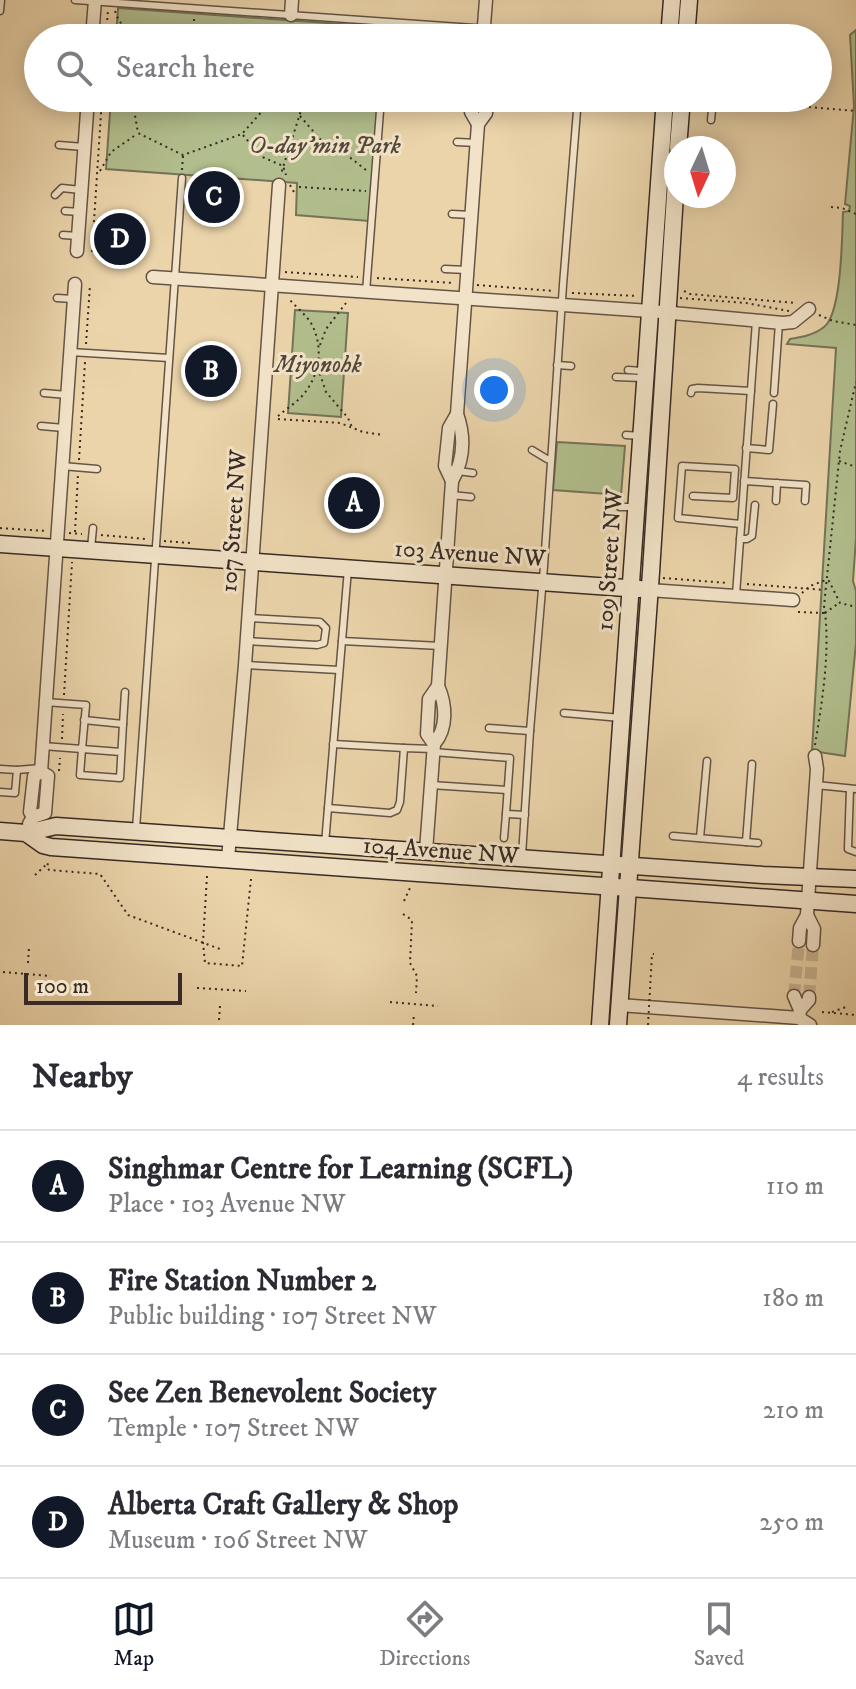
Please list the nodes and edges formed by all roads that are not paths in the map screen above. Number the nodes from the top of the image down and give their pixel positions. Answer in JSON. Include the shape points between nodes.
{"nodes":[{"id":1,"x":1,"y":0,"type":"edge"},
{"id":2,"x":75,"y":0,"type":"edge"},
{"id":3,"x":292,"y":0,"type":"edge"},
{"id":4,"x":486,"y":0,"type":"edge"},
{"id":5,"x":672,"y":0,"type":"edge"},
{"id":6,"x":689,"y":0,"type":"edge"},
{"id":7,"x":95,"y":1,"type":"edge"},
{"id":8,"x":129,"y":2,"type":"edge"},
{"id":9,"x":0,"y":11,"type":"edge"},
{"id":10,"x":291,"y":15,"type":"junction"},
{"id":11,"x":387,"y":23,"type":"joint"},
{"id":12,"x":93,"y":24,"type":"edge"},
{"id":13,"x":396,"y":24,"type":"edge"},
{"id":14,"x":485,"y":24,"type":"edge"},
{"id":15,"x":670,"y":24,"type":"edge"},
{"id":16,"x":687,"y":24,"type":"edge"},
{"id":17,"x":87,"y":112,"type":"edge"},
{"id":18,"x":380,"y":112,"type":"edge"},
{"id":19,"x":471,"y":112,"type":"edge"},
{"id":20,"x":486,"y":112,"type":"edge"},
{"id":21,"x":577,"y":112,"type":"edge"},
{"id":22,"x":665,"y":112,"type":"edge"},
{"id":23,"x":681,"y":112,"type":"edge"},
{"id":24,"x":712,"y":112,"type":"edge"},
{"id":25,"x":711,"y":120,"type":"dead end"},
{"id":26,"x":478,"y":124,"type":"junction"},
{"id":27,"x":378,"y":136,"type":"junction"},
{"id":28,"x":679,"y":136,"type":"edge"},
{"id":29,"x":390,"y":137,"type":"dead end"},
{"id":30,"x":457,"y":142,"type":"dead end"},
{"id":31,"x":477,"y":143,"type":"junction"},
{"id":32,"x":59,"y":145,"type":"dead end"},
{"id":33,"x":84,"y":147,"type":"junction"},
{"id":34,"x":182,"y":178,"type":"road end"},
{"id":35,"x":279,"y":185,"type":"dead end"},
{"id":36,"x":81,"y":190,"type":"junction"},
{"id":37,"x":55,"y":195,"type":"dead end"},
{"id":38,"x":673,"y":208,"type":"edge"},
{"id":39,"x":65,"y":211,"type":"dead end"},
{"id":40,"x":80,"y":212,"type":"junction"},
{"id":41,"x":452,"y":214,"type":"dead end"},
{"id":42,"x":471,"y":215,"type":"junction"},
{"id":43,"x":63,"y":235,"type":"dead end"},
{"id":44,"x":78,"y":236,"type":"junction"},
{"id":45,"x":77,"y":251,"type":"dead end"},
{"id":46,"x":445,"y":269,"type":"dead end"},
{"id":47,"x":467,"y":270,"type":"junction"},
{"id":48,"x":153,"y":277,"type":"dead end"},
{"id":49,"x":174,"y":278,"type":"junction"},
{"id":50,"x":75,"y":284,"type":"dead end"},
{"id":51,"x":272,"y":286,"type":"junction"},
{"id":52,"x":366,"y":292,"type":"junction"},
{"id":53,"x":57,"y":298,"type":"dead end"},
{"id":54,"x":73,"y":299,"type":"junction"},
{"id":55,"x":465,"y":299,"type":"junction"},
{"id":56,"x":664,"y":302,"type":"junction"},
{"id":57,"x":561,"y":306,"type":"junction"},
{"id":58,"x":809,"y":311,"type":"road end"},
{"id":59,"x":756,"y":321,"type":"junction"},
{"id":60,"x":779,"y":323,"type":"junction"},
{"id":61,"x":70,"y":352,"type":"junction"},
{"id":62,"x":169,"y":358,"type":"junction"},
{"id":63,"x":557,"y":360,"type":"junction"},
{"id":64,"x":571,"y":366,"type":"dead end"},
{"id":65,"x":628,"y":370,"type":"dead end"},
{"id":66,"x":646,"y":375,"type":"junction"},
{"id":67,"x":616,"y":377,"type":"dead end"},
{"id":68,"x":751,"y":391,"type":"junction"},
{"id":69,"x":44,"y":393,"type":"dead end"},
{"id":70,"x":691,"y":393,"type":"dead end"},
{"id":71,"x":774,"y":393,"type":"dead end"},
{"id":72,"x":67,"y":395,"type":"junction"},
{"id":73,"x":773,"y":404,"type":"dead end"},
{"id":74,"x":41,"y":426,"type":"dead end"},
{"id":75,"x":64,"y":428,"type":"junction"},
{"id":76,"x":746,"y":448,"type":"junction"},
{"id":77,"x":532,"y":450,"type":"dead end"},
{"id":78,"x":551,"y":460,"type":"junction"},
{"id":79,"x":62,"y":466,"type":"junction"},
{"id":80,"x":97,"y":469,"type":"dead end"},
{"id":81,"x":473,"y":473,"type":"dead end"},
{"id":82,"x":455,"y":476,"type":"junction"},
{"id":83,"x":744,"y":481,"type":"junction"},
{"id":84,"x":777,"y":483,"type":"junction"},
{"id":85,"x":451,"y":495,"type":"junction"},
{"id":86,"x":693,"y":496,"type":"dead end"},
{"id":87,"x":471,"y":497,"type":"dead end"},
{"id":88,"x":776,"y":501,"type":"dead end"},
{"id":89,"x":805,"y":501,"type":"dead end"},
{"id":90,"x":755,"y":505,"type":"dead end"},
{"id":91,"x":741,"y":524,"type":"junction"},
{"id":92,"x":93,"y":528,"type":"dead end"},
{"id":93,"x":740,"y":539,"type":"junction"},
{"id":94,"x":0,"y":544,"type":"edge"},
{"id":95,"x":56,"y":547,"type":"junction"},
{"id":96,"x":91,"y":550,"type":"junction"},
{"id":97,"x":156,"y":555,"type":"junction"},
{"id":98,"x":252,"y":561,"type":"junction"},
{"id":99,"x":348,"y":568,"type":"junction"},
{"id":100,"x":446,"y":576,"type":"junction"},
{"id":101,"x":542,"y":581,"type":"junction"},
{"id":102,"x":631,"y":588,"type":"junction"},
{"id":103,"x":649,"y":590,"type":"junction"},
{"id":104,"x":736,"y":595,"type":"junction"},
{"id":105,"x":793,"y":600,"type":"road end"},
{"id":106,"x":248,"y":618,"type":"junction"},
{"id":107,"x":246,"y":641,"type":"junction"},
{"id":108,"x":342,"y":641,"type":"junction"},
{"id":109,"x":441,"y":646,"type":"junction"},
{"id":110,"x":245,"y":665,"type":"junction"},
{"id":111,"x":339,"y":670,"type":"junction"},
{"id":112,"x":125,"y":692,"type":"dead end"},
{"id":113,"x":45,"y":702,"type":"junction"},
{"id":114,"x":564,"y":713,"type":"dead end"},
{"id":115,"x":621,"y":718,"type":"junction"},
{"id":116,"x":84,"y":720,"type":"junction"},
{"id":117,"x":123,"y":724,"type":"junction"},
{"id":118,"x":489,"y":728,"type":"dead end"},
{"id":119,"x":530,"y":731,"type":"junction"},
{"id":120,"x":333,"y":744,"type":"junction"},
{"id":121,"x":42,"y":746,"type":"junction"},
{"id":122,"x":404,"y":748,"type":"junction"},
{"id":123,"x":82,"y":749,"type":"junction"},
{"id":124,"x":433,"y":749,"type":"junction"},
{"id":125,"x":121,"y":752,"type":"junction"},
{"id":126,"x":815,"y":756,"type":"road end"},
{"id":127,"x":707,"y":761,"type":"dead end"},
{"id":128,"x":752,"y":764,"type":"dead end"},
{"id":129,"x":0,"y":769,"type":"edge"},
{"id":130,"x":17,"y":770,"type":"junction"},
{"id":131,"x":41,"y":770,"type":"junction"},
{"id":132,"x":430,"y":784,"type":"junction"},
{"id":133,"x":816,"y":785,"type":"junction"},
{"id":134,"x":853,"y":789,"type":"edge"},
{"id":135,"x":507,"y":790,"type":"junction"},
{"id":136,"x":0,"y":792,"type":"edge"},
{"id":137,"x":328,"y":808,"type":"junction"},
{"id":138,"x":506,"y":814,"type":"junction"},
{"id":139,"x":525,"y":815,"type":"junction"},
{"id":140,"x":28,"y":828,"type":"junction"},
{"id":141,"x":0,"y":831,"type":"edge"},
{"id":142,"x":136,"y":831,"type":"junction"},
{"id":143,"x":673,"y":836,"type":"dead end"},
{"id":144,"x":231,"y":838,"type":"junction"},
{"id":145,"x":504,"y":838,"type":"dead end"},
{"id":146,"x":700,"y":838,"type":"junction"},
{"id":147,"x":746,"y":842,"type":"junction"},
{"id":148,"x":758,"y":843,"type":"dead end"},
{"id":149,"x":325,"y":844,"type":"junction"},
{"id":150,"x":426,"y":851,"type":"junction"},
{"id":151,"x":856,"y":852,"type":"edge"},
{"id":152,"x":522,"y":857,"type":"junction"},
{"id":153,"x":228,"y":859,"type":"junction"},
{"id":154,"x":611,"y":863,"type":"junction"},
{"id":155,"x":629,"y":865,"type":"junction"},
{"id":156,"x":810,"y":876,"type":"junction"},
{"id":157,"x":856,"y":879,"type":"edge"},
{"id":158,"x":610,"y":886,"type":"junction"},
{"id":159,"x":628,"y":887,"type":"junction"},
{"id":160,"x":856,"y":904,"type":"edge"},
{"id":161,"x":808,"y":908,"type":"junction"},
{"id":162,"x":799,"y":941,"type":"tunnel mouth"},
{"id":163,"x":813,"y":945,"type":"tunnel mouth"},
{"id":164,"x":794,"y":996,"type":"tunnel mouth"},
{"id":165,"x":809,"y":997,"type":"tunnel mouth"},
{"id":166,"x":619,"y":1005,"type":"junction"},
{"id":167,"x":803,"y":1018,"type":"edge"},
{"id":168,"x":600,"y":1025,"type":"edge"},
{"id":169,"x":618,"y":1025,"type":"edge"}],
"edges":[{"from":1,"to":9,"type":"lane"},
{"from":2,"to":7,"type":"lane"},
{"from":3,"to":10,"type":"street"},
{"from":4,"to":14,"type":"street"},
{"from":5,"to":15,"type":"main road"},
{"from":6,"to":16,"type":"main road"},
{"from":7,"to":8,"type":"lane"},
{"from":7,"to":12,"type":"street"},
{"from":8,"to":10,"type":"lane"},
{"from":10,"to":11,"type":"lane"},
{"from":11,"to":13,"type":"lane"},
{"from":17,"to":33,"type":"street"},
{"from":18,"to":27,"type":"lane"},
{"from":19,"to":26,"type":"street"},
{"from":20,"to":26,"type":"street"},
{"from":21,"to":57,"type":"lane"},
{"from":22,"to":56,"type":"main road","name":"109 Street NW"},
{"from":23,"to":28,"type":"main road"},
{"from":24,"to":25,"type":"lane"},
{"from":26,"to":31,"type":"street"},
{"from":27,"to":29,"type":"lane"},
{"from":27,"to":52,"type":"lane"},
{"from":30,"to":31,"type":"lane"},
{"from":31,"to":42,"type":"street"},
{"from":32,"to":33,"type":"lane"},
{"from":33,"to":36,"type":"street"},
{"from":34,"to":49,"type":"lane"},
{"from":35,"to":51,"type":"street","name":"107 Street NW"},
{"from":36,"to":37,"type":"lane","via":[[62,188]]},
{"from":36,"to":40,"type":"street"},
{"from":38,"to":56,"type":"main road","name":"109 Street NW"},
{"from":39,"to":40,"type":"lane"},
{"from":40,"to":44,"type":"street"},
{"from":41,"to":42,"type":"lane"},
{"from":42,"to":47,"type":"street"},
{"from":43,"to":44,"type":"lane"},
{"from":44,"to":45,"type":"street"},
{"from":46,"to":47,"type":"lane"},
{"from":47,"to":55,"type":"street"},
{"from":48,"to":49,"type":"street"},
{"from":49,"to":51,"type":"street"},
{"from":49,"to":62,"type":"lane"},
{"from":50,"to":54,"type":"street"},
{"from":51,"to":52,"type":"street"},
{"from":51,"to":98,"type":"street","name":"107 Street NW"},
{"from":52,"to":55,"type":"street"},
{"from":53,"to":54,"type":"lane"},
{"from":54,"to":61,"type":"street"},
{"from":55,"to":57,"type":"street"},
{"from":55,"to":82,"type":"street","via":[[457,414],[449,428],[445,466]]},
{"from":56,"to":57,"type":"street"},
{"from":56,"to":59,"type":"street"},
{"from":56,"to":66,"type":"main road","name":"109 Street NW"},
{"from":56,"to":103,"type":"main road","name":"109 Street NW"},
{"from":57,"to":63,"type":"lane"},
{"from":58,"to":60,"type":"street","via":[[793,322]]},
{"from":59,"to":60,"type":"street"},
{"from":59,"to":68,"type":"lane"},
{"from":60,"to":71,"type":"lane"},
{"from":61,"to":62,"type":"lane"},
{"from":61,"to":72,"type":"street"},
{"from":62,"to":97,"type":"lane"},
{"from":63,"to":64,"type":"lane"},
{"from":63,"to":78,"type":"lane"},
{"from":65,"to":66,"type":"lane"},
{"from":66,"to":67,"type":"lane"},
{"from":66,"to":102,"type":"main road","name":"109 Street NW","via":[[633,436],[628,507]]},
{"from":68,"to":70,"type":"lane","via":[[698,388]]},
{"from":68,"to":76,"type":"lane"},
{"from":69,"to":72,"type":"lane"},
{"from":72,"to":75,"type":"street"},
{"from":73,"to":76,"type":"lane","via":[[769,450]]},
{"from":74,"to":75,"type":"lane"},
{"from":75,"to":79,"type":"street"},
{"from":76,"to":83,"type":"lane"},
{"from":77,"to":78,"type":"lane"},
{"from":78,"to":101,"type":"lane"},
{"from":79,"to":80,"type":"lane"},
{"from":79,"to":95,"type":"street"},
{"from":81,"to":82,"type":"lane"},
{"from":82,"to":85,"type":"street"},
{"from":83,"to":84,"type":"lane"},
{"from":83,"to":91,"type":"lane"},
{"from":84,"to":88,"type":"lane"},
{"from":84,"to":89,"type":"lane","via":[[806,485]]},
{"from":85,"to":87,"type":"lane"},
{"from":85,"to":100,"type":"street"},
{"from":86,"to":91,"type":"lane","via":[[733,498],[735,469],[682,466],[678,518]]},
{"from":90,"to":93,"type":"lane","via":[[752,536]]},
{"from":91,"to":93,"type":"lane"},
{"from":92,"to":96,"type":"lane"},
{"from":93,"to":104,"type":"lane"},
{"from":94,"to":95,"type":"main road","name":"103 Avenue NW"},
{"from":95,"to":96,"type":"main road","name":"103 Avenue NW"},
{"from":95,"to":113,"type":"street"},
{"from":96,"to":97,"type":"main road","name":"103 Avenue NW"},
{"from":97,"to":98,"type":"main road","name":"103 Avenue NW"},
{"from":97,"to":142,"type":"lane"},
{"from":98,"to":99,"type":"main road","name":"103 Avenue NW"},
{"from":98,"to":106,"type":"street","name":"107 Street NW"},
{"from":99,"to":100,"type":"main road","name":"103 Avenue NW"},
{"from":99,"to":108,"type":"lane"},
{"from":100,"to":101,"type":"main road","name":"103 Avenue NW"},
{"from":100,"to":109,"type":"street"},
{"from":101,"to":102,"type":"main road","name":"103 Avenue NW"},
{"from":101,"to":119,"type":"lane"},
{"from":102,"to":103,"type":"main road","name":"103 Avenue NW"},
{"from":102,"to":115,"type":"main road","name":"109 Street NW"},
{"from":103,"to":104,"type":"street","name":"103 Avenue NW"},
{"from":103,"to":155,"type":"main road","name":"109 Street NW"},
{"from":104,"to":105,"type":"street","name":"103 Avenue NW"},
{"from":106,"to":107,"type":"street","name":"107 Street NW"},
{"from":106,"to":107,"type":"lane","via":[[320,622],[326,628],[324,643],[317,645]]},
{"from":107,"to":110,"type":"street","name":"107 Street NW"},
{"from":108,"to":109,"type":"lane"},
{"from":108,"to":111,"type":"lane"},
{"from":109,"to":124,"type":"street","via":[[438,686],[445,701],[442,735]]},
{"from":110,"to":111,"type":"lane"},
{"from":110,"to":144,"type":"street","name":"107 Street NW"},
{"from":111,"to":120,"type":"lane"},
{"from":112,"to":117,"type":"lane"},
{"from":113,"to":116,"type":"lane","via":[[86,705]]},
{"from":113,"to":121,"type":"street"},
{"from":114,"to":115,"type":"lane"},
{"from":115,"to":154,"type":"main road","name":"109 Street NW"},
{"from":116,"to":117,"type":"lane"},
{"from":116,"to":123,"type":"lane"},
{"from":117,"to":125,"type":"lane"},
{"from":118,"to":119,"type":"lane"},
{"from":119,"to":139,"type":"lane"},
{"from":120,"to":122,"type":"lane"},
{"from":120,"to":137,"type":"lane"},
{"from":121,"to":123,"type":"lane"},
{"from":121,"to":131,"type":"street"},
{"from":122,"to":124,"type":"lane"},
{"from":122,"to":137,"type":"lane","via":[[397,810]]},
{"from":123,"to":125,"type":"lane"},
{"from":123,"to":125,"type":"lane","via":[[80,775],[120,778]]},
{"from":124,"to":132,"type":"street"},
{"from":124,"to":135,"type":"lane","via":[[510,758]]},
{"from":126,"to":133,"type":"street"},
{"from":127,"to":146,"type":"lane"},
{"from":128,"to":147,"type":"lane"},
{"from":129,"to":130,"type":"lane"},
{"from":130,"to":131,"type":"lane"},
{"from":130,"to":136,"type":"lane","via":[[15,793]]},
{"from":131,"to":140,"type":"street","via":[[34,776]]},
{"from":132,"to":135,"type":"lane"},
{"from":132,"to":150,"type":"street"},
{"from":133,"to":134,"type":"lane"},
{"from":133,"to":156,"type":"street"},
{"from":134,"to":151,"type":"lane","via":[[848,849]]},
{"from":135,"to":138,"type":"lane"},
{"from":137,"to":149,"type":"lane"},
{"from":138,"to":139,"type":"lane"},
{"from":138,"to":145,"type":"lane"},
{"from":139,"to":152,"type":"lane"},
{"from":140,"to":141,"type":"main road","name":"104 Avenue NW"},
{"from":140,"to":142,"type":"main road","name":"104 Avenue NW"},
{"from":140,"to":153,"type":"main road","name":"104 Avenue NW","via":[[51,847]]},
{"from":142,"to":144,"type":"main road","name":"104 Avenue NW"},
{"from":143,"to":146,"type":"lane"},
{"from":144,"to":149,"type":"main road","name":"104 Avenue NW"},
{"from":144,"to":153,"type":"street","name":"107 Street NW"},
{"from":146,"to":147,"type":"lane"},
{"from":147,"to":148,"type":"lane"},
{"from":149,"to":150,"type":"main road","name":"104 Avenue NW"},
{"from":150,"to":152,"type":"main road","name":"104 Avenue NW"},
{"from":152,"to":154,"type":"main road","name":"104 Avenue NW"},
{"from":153,"to":158,"type":"main road","name":"104 Avenue NW"},
{"from":154,"to":155,"type":"main road","name":"104 Avenue NW"},
{"from":154,"to":158,"type":"main road","name":"109 Street NW"},
{"from":155,"to":156,"type":"main road","name":"104 Avenue NW"},
{"from":155,"to":159,"type":"main road","name":"109 Street NW"},
{"from":156,"to":157,"type":"main road","name":"104 Avenue NW"},
{"from":156,"to":161,"type":"street"},
{"from":158,"to":159,"type":"main road","name":"104 Avenue NW"},
{"from":158,"to":168,"type":"main road","name":"109 Street NW"},
{"from":159,"to":161,"type":"main road","name":"104 Avenue NW"},
{"from":159,"to":166,"type":"main road","name":"109 Street NW"},
{"from":160,"to":161,"type":"main road","name":"104 Avenue NW"},
{"from":161,"to":162,"type":"street"},
{"from":161,"to":163,"type":"street"},
{"from":164,"to":167,"type":"street"},
{"from":165,"to":167,"type":"street"},
{"from":166,"to":167,"type":"street"},
{"from":166,"to":169,"type":"main road","name":"109 Street NW"}]}
